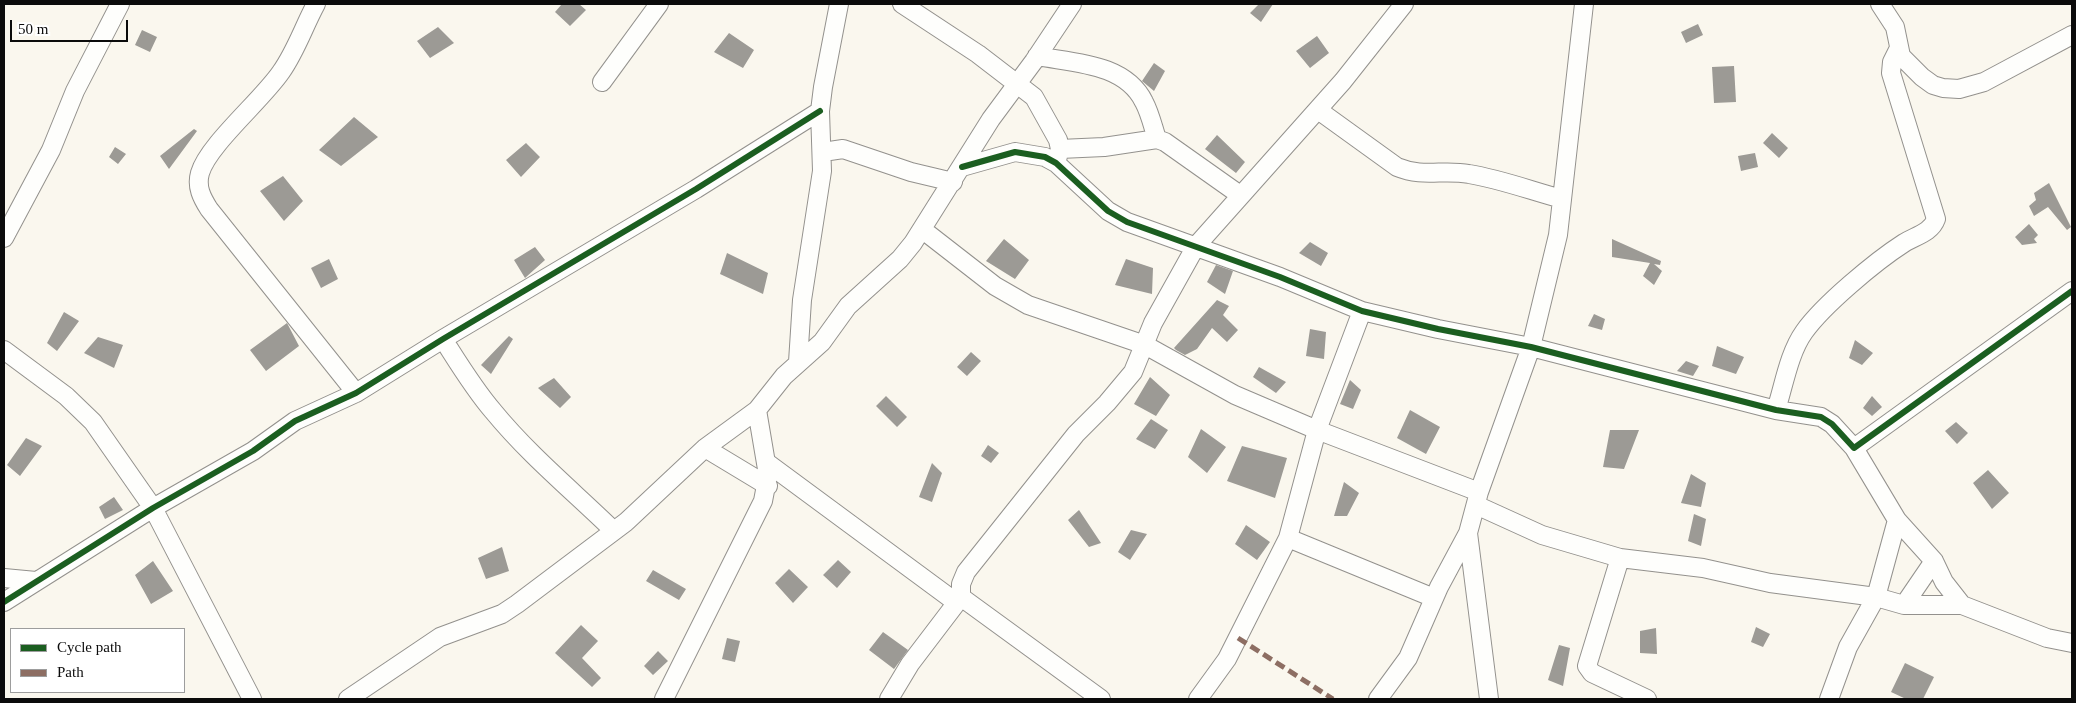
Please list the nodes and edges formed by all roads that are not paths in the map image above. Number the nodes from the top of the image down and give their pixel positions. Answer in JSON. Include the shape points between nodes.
{"nodes":[{"id":1,"x":120,"y":4,"type":"edge"},
{"id":2,"x":316,"y":4,"type":"edge"},
{"id":3,"x":658,"y":4,"type":"edge"},
{"id":4,"x":839,"y":4,"type":"edge"},
{"id":5,"x":902,"y":4,"type":"edge"},
{"id":6,"x":1072,"y":4,"type":"edge"},
{"id":7,"x":1404,"y":4,"type":"edge"},
{"id":8,"x":1584,"y":4,"type":"edge"},
{"id":9,"x":1880,"y":4,"type":"edge"},
{"id":10,"x":2072,"y":35,"type":"edge"},
{"id":11,"x":1898,"y":50,"type":"junction"},
{"id":12,"x":1037,"y":56,"type":"junction"},
{"id":13,"x":602,"y":82,"type":"dead end"},
{"id":14,"x":1017,"y":83,"type":"junction"},
{"id":15,"x":1318,"y":110,"type":"junction"},
{"id":16,"x":820,"y":111,"type":"junction"},
{"id":17,"x":1157,"y":139,"type":"junction"},
{"id":18,"x":823,"y":152,"type":"junction"},
{"id":19,"x":1058,"y":156,"type":"junction"},
{"id":20,"x":957,"y":174,"type":"junction"},
{"id":21,"x":1240,"y":195,"type":"junction"},
{"id":22,"x":1562,"y":200,"type":"junction"},
{"id":23,"x":923,"y":230,"type":"junction"},
{"id":24,"x":4,"y":238,"type":"edge"},
{"id":25,"x":1196,"y":246,"type":"junction"},
{"id":26,"x":2072,"y":291,"type":"edge"},
{"id":27,"x":1362,"y":311,"type":"junction"},
{"id":28,"x":442,"y":339,"type":"junction"},
{"id":29,"x":1145,"y":345,"type":"junction"},
{"id":30,"x":1531,"y":347,"type":"junction"},
{"id":31,"x":4,"y":350,"type":"edge"},
{"id":32,"x":798,"y":362,"type":"junction"},
{"id":33,"x":356,"y":393,"type":"junction"},
{"id":34,"x":757,"y":410,"type":"junction"},
{"id":35,"x":1776,"y":410,"type":"junction"},
{"id":36,"x":1317,"y":430,"type":"junction"},
{"id":37,"x":705,"y":448,"type":"junction"},
{"id":38,"x":1854,"y":448,"type":"junction"},
{"id":39,"x":766,"y":462,"type":"junction"},
{"id":40,"x":768,"y":486,"type":"junction"},
{"id":41,"x":1478,"y":498,"type":"junction"},
{"id":42,"x":153,"y":508,"type":"junction"},
{"id":43,"x":1897,"y":520,"type":"junction"},
{"id":44,"x":614,"y":530,"type":"junction"},
{"id":45,"x":1468,"y":533,"type":"junction"},
{"id":46,"x":1288,"y":538,"type":"junction"},
{"id":47,"x":1620,"y":558,"type":"junction"},
{"id":48,"x":1934,"y":561,"type":"junction"},
{"id":49,"x":4,"y":578,"type":"edge"},
{"id":50,"x":36,"y":581,"type":"junction"},
{"id":51,"x":1876,"y":597,"type":"junction"},
{"id":52,"x":1434,"y":598,"type":"junction"},
{"id":53,"x":959,"y":600,"type":"junction"},
{"id":54,"x":4,"y":602,"type":"edge"},
{"id":55,"x":1904,"y":605,"type":"junction"},
{"id":56,"x":1962,"y":605,"type":"junction"},
{"id":57,"x":2072,"y":643,"type":"edge"},
{"id":58,"x":252,"y":699,"type":"edge"},
{"id":59,"x":348,"y":699,"type":"edge"},
{"id":60,"x":664,"y":699,"type":"edge"},
{"id":61,"x":889,"y":699,"type":"edge"},
{"id":62,"x":1101,"y":699,"type":"edge"},
{"id":63,"x":1198,"y":699,"type":"edge"},
{"id":64,"x":1378,"y":699,"type":"edge"},
{"id":65,"x":1489,"y":699,"type":"edge"},
{"id":66,"x":1647,"y":699,"type":"edge"},
{"id":67,"x":1829,"y":699,"type":"edge"}],
"edges":[{"from":1,"to":24,"type":"street","via":[[75,91],[51,150]]},
{"from":2,"to":33,"type":"street","via":[[282,71],[263,97],[219,142],[203,166],[198,181],[200,194],[209,209]]},
{"from":3,"to":13,"type":"street"},
{"from":4,"to":16,"type":"street"},
{"from":5,"to":14,"type":"street"},
{"from":6,"to":12,"type":"street"},
{"from":7,"to":15,"type":"street"},
{"from":8,"to":22,"type":"street"},
{"from":9,"to":11,"type":"street","via":[[1895,27]]},
{"from":10,"to":11,"type":"street","via":[[1984,82],[1959,89],[1933,85],[1904,61]]},
{"from":11,"to":35,"type":"street","via":[[1891,73],[1936,214],[1935,223],[1850,285],[1810,325],[1797,346]]},
{"from":12,"to":14,"type":"street"},
{"from":12,"to":17,"type":"street","via":[[1100,68],[1125,80],[1144,101]]},
{"from":14,"to":19,"type":"street","via":[[1038,102]]},
{"from":14,"to":20,"type":"street"},
{"from":15,"to":21,"type":"street"},
{"from":15,"to":22,"type":"street","via":[[1407,171],[1470,174]]},
{"from":16,"to":18,"type":"street"},
{"from":16,"to":28,"type":"street","via":[[696,189]]},
{"from":17,"to":19,"type":"street"},
{"from":17,"to":21,"type":"street"},
{"from":18,"to":20,"type":"street","via":[[843,149],[911,172]]},
{"from":18,"to":32,"type":"street","via":[[802,300]]},
{"from":19,"to":20,"type":"street","via":[[1016,152]]},
{"from":19,"to":25,"type":"street","via":[[1108,211],[1146,230]]},
{"from":20,"to":23,"type":"street"},
{"from":21,"to":25,"type":"street"},
{"from":22,"to":30,"type":"street","via":[[1558,235]]},
{"from":23,"to":29,"type":"street","via":[[1008,295],[1028,305]]},
{"from":23,"to":32,"type":"street","via":[[900,259],[848,306],[822,342]]},
{"from":25,"to":27,"type":"street"},
{"from":25,"to":29,"type":"street","via":[[1153,323]]},
{"from":26,"to":38,"type":"street"},
{"from":27,"to":30,"type":"street"},
{"from":27,"to":36,"type":"street"},
{"from":28,"to":33,"type":"street"},
{"from":28,"to":44,"type":"street","via":[[476,389],[520,441]]},
{"from":29,"to":36,"type":"street","via":[[1235,395]]},
{"from":29,"to":53,"type":"street","via":[[1132,372],[1117,392],[1076,434],[974,560],[966,572]]},
{"from":30,"to":35,"type":"street"},
{"from":30,"to":41,"type":"street"},
{"from":31,"to":42,"type":"street","via":[[66,396],[93,422]]},
{"from":32,"to":34,"type":"street"},
{"from":33,"to":42,"type":"street","via":[[295,421],[253,451]]},
{"from":34,"to":37,"type":"street"},
{"from":34,"to":39,"type":"street"},
{"from":35,"to":38,"type":"street","via":[[1820,416]]},
{"from":36,"to":41,"type":"street"},
{"from":36,"to":46,"type":"street"},
{"from":37,"to":40,"type":"street"},
{"from":37,"to":44,"type":"street"},
{"from":38,"to":43,"type":"street"},
{"from":39,"to":40,"type":"street"},
{"from":39,"to":53,"type":"street"},
{"from":40,"to":60,"type":"street"},
{"from":41,"to":45,"type":"street"},
{"from":41,"to":47,"type":"street","via":[[1542,535]]},
{"from":42,"to":50,"type":"street"},
{"from":42,"to":58,"type":"street"},
{"from":43,"to":48,"type":"street"},
{"from":43,"to":51,"type":"street"},
{"from":44,"to":59,"type":"street","via":[[502,614],[440,637]]},
{"from":45,"to":52,"type":"street"},
{"from":45,"to":65,"type":"street"},
{"from":46,"to":52,"type":"street"},
{"from":46,"to":63,"type":"street","via":[[1227,660]]},
{"from":47,"to":51,"type":"street","via":[[1703,568],[1770,583]]},
{"from":47,"to":66,"type":"street","via":[[1587,666],[1592,673]]},
{"from":48,"to":55,"type":"street"},
{"from":48,"to":56,"type":"street","via":[[1944,582]]},
{"from":49,"to":50,"type":"street"},
{"from":50,"to":54,"type":"street"},
{"from":51,"to":55,"type":"street"},
{"from":51,"to":67,"type":"street","via":[[1848,647]]},
{"from":52,"to":64,"type":"street","via":[[1408,658]]},
{"from":53,"to":61,"type":"street","via":[[910,664]]},
{"from":53,"to":62,"type":"street"},
{"from":55,"to":56,"type":"street"},
{"from":56,"to":57,"type":"street","via":[[2047,638]]}]}
